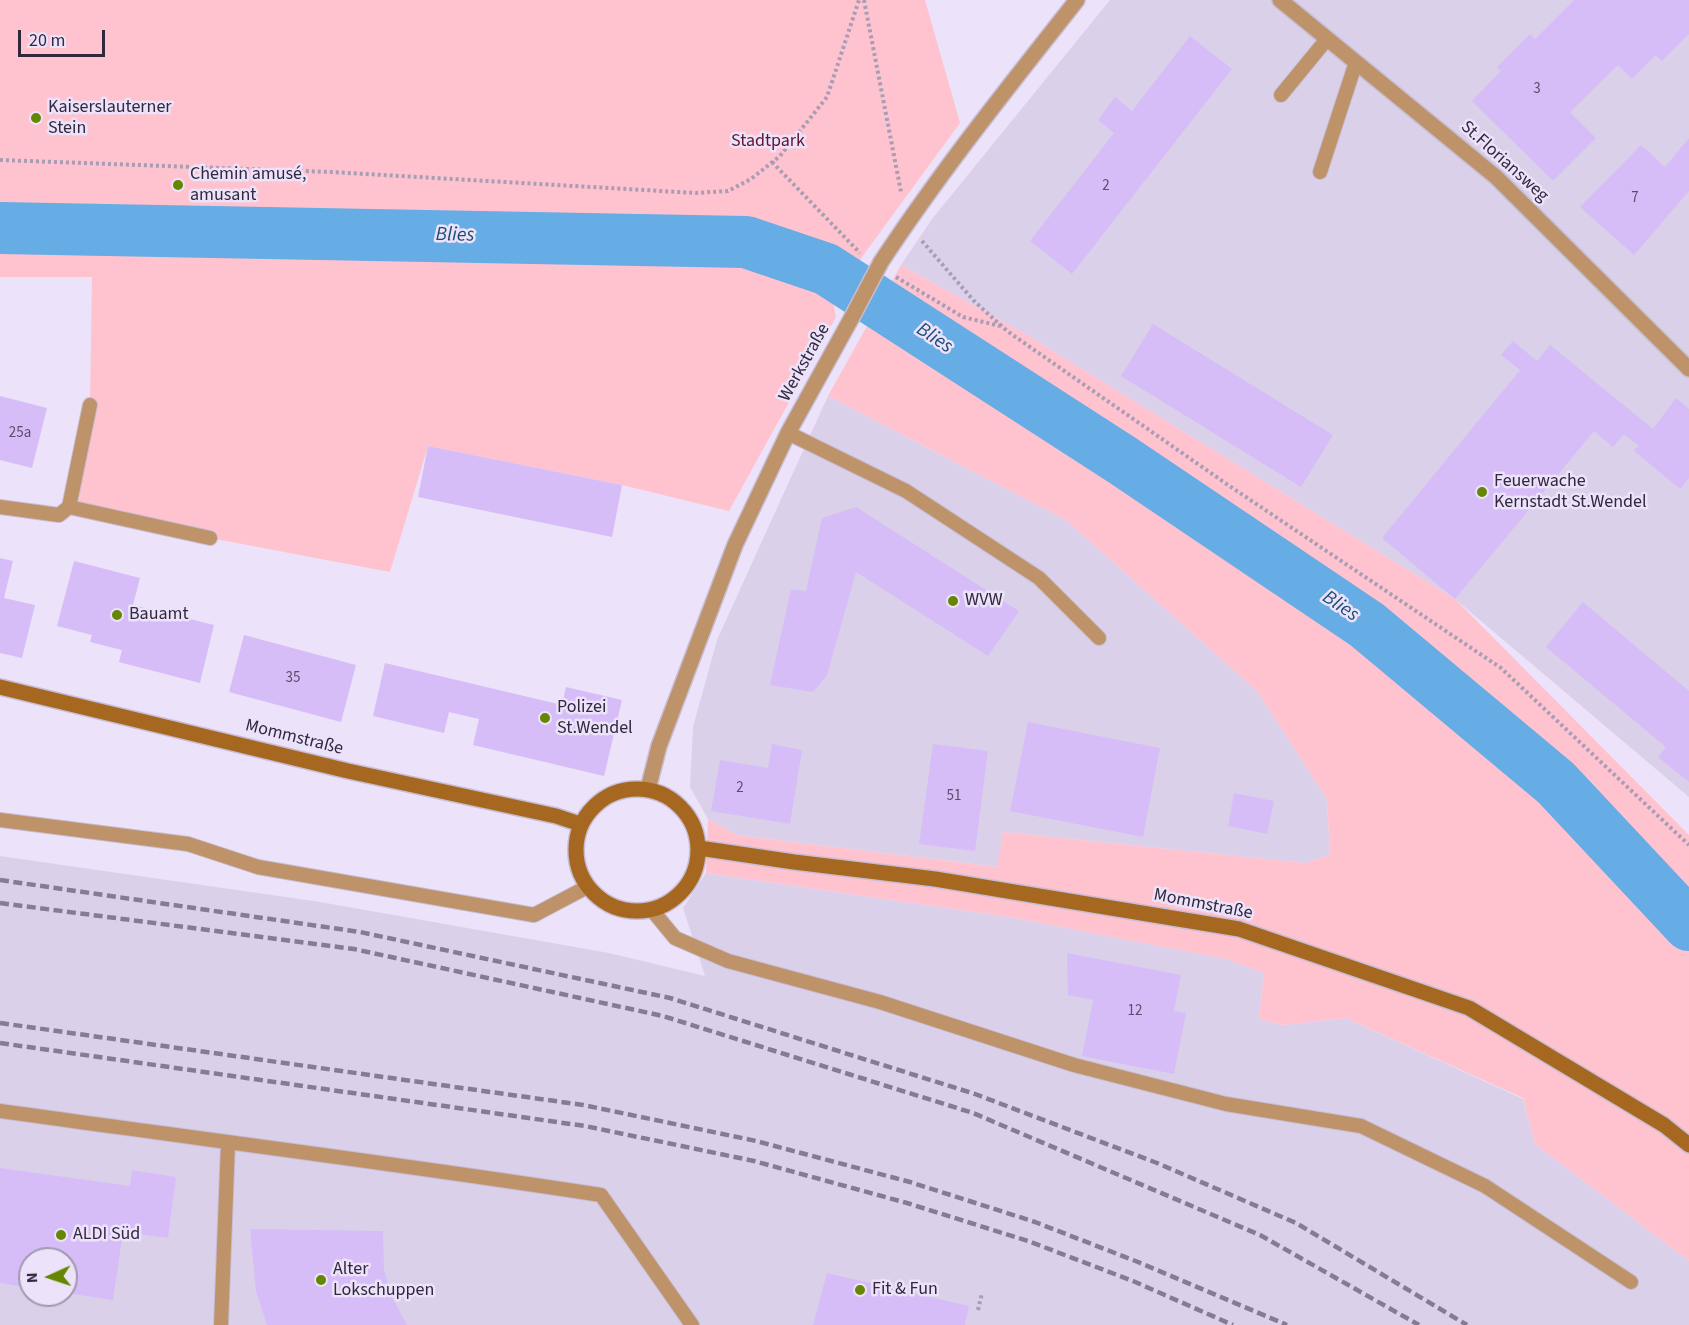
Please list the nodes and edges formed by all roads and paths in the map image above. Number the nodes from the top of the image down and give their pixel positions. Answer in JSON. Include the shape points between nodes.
{"nodes":[{"id":1,"x":859,"y":0,"type":"edge"},
{"id":2,"x":864,"y":0,"type":"edge"},
{"id":3,"x":1077,"y":0,"type":"edge"},
{"id":4,"x":1280,"y":0,"type":"edge"},
{"id":5,"x":1327,"y":39,"type":"junction"},
{"id":6,"x":1356,"y":62,"type":"junction"},
{"id":7,"x":1281,"y":95,"type":"dead end"},
{"id":8,"x":0,"y":160,"type":"edge"},
{"id":9,"x":1320,"y":172,"type":"dead end"},
{"id":10,"x":907,"y":223,"type":"junction"},
{"id":11,"x":1689,"y":369,"type":"edge"},
{"id":12,"x":90,"y":405,"type":"dead end"},
{"id":13,"x":788,"y":433,"type":"junction"},
{"id":14,"x":0,"y":507,"type":"edge"},
{"id":15,"x":69,"y":507,"type":"junction"},
{"id":16,"x":210,"y":538,"type":"dead end"},
{"id":17,"x":1099,"y":638,"type":"dead end"},
{"id":18,"x":0,"y":687,"type":"edge"},
{"id":19,"x":648,"y":789,"type":"junction"},
{"id":20,"x":0,"y":820,"type":"edge"},
{"id":21,"x":580,"y":825,"type":"junction"},
{"id":22,"x":1689,"y":845,"type":"edge"},
{"id":23,"x":699,"y":848,"type":"junction"},
{"id":24,"x":587,"y":887,"type":"junction"},
{"id":25,"x":652,"y":910,"type":"junction"},
{"id":26,"x":0,"y":1111,"type":"edge"},
{"id":27,"x":228,"y":1143,"type":"junction"},
{"id":28,"x":1689,"y":1146,"type":"edge"},
{"id":29,"x":1631,"y":1282,"type":"dead end"},
{"id":30,"x":982,"y":1293,"type":"dead end"},
{"id":31,"x":978,"y":1310,"type":"dead end"},
{"id":32,"x":221,"y":1325,"type":"edge"},
{"id":33,"x":692,"y":1325,"type":"edge"}],
"edges":[{"from":1,"to":8,"type":"path","via":[[827,97],[780,156],[751,179],[728,190],[696,192],[331,172]]},
{"from":2,"to":10,"type":"path"},
{"from":3,"to":10,"type":"street","name":"Werkstraße"},
{"from":4,"to":5,"type":"street","name":"St.Floriansweg"},
{"from":5,"to":6,"type":"street","name":"St.Floriansweg"},
{"from":5,"to":7,"type":"lane"},
{"from":6,"to":9,"type":"lane"},
{"from":6,"to":11,"type":"street","name":"St.Floriansweg","via":[[1496,177]]},
{"from":10,"to":13,"type":"street","name":"Werkstraße","bridge":true,"via":[[881,262]]},
{"from":10,"to":22,"type":"path","via":[[974,301],[1007,331],[1501,668]]},
{"from":12,"to":15,"type":"lane"},
{"from":13,"to":17,"type":"lane","via":[[906,491],[1039,578]]},
{"from":13,"to":19,"type":"street","name":"Werkstraße","via":[[735,545],[659,746]]},
{"from":14,"to":15,"type":"lane","via":[[58,515]]},
{"from":15,"to":16,"type":"lane"},
{"from":18,"to":21,"type":"main road","name":"Mommstraße","via":[[348,771],[556,816]]},
{"from":19,"to":21,"type":"main road","via":[[608,796],[596,804]]},
{"from":19,"to":23,"type":"main road","via":[[679,805],[695,831]]},
{"from":20,"to":24,"type":"lane","via":[[188,844],[258,867],[534,915]]},
{"from":21,"to":24,"type":"main road","via":[[576,858]]},
{"from":23,"to":25,"type":"main road","via":[[697,866],[686,888],[673,901]]},
{"from":23,"to":28,"type":"main road","name":"Mommstraße","via":[[935,879],[1239,929],[1469,1008],[1664,1125]]},
{"from":24,"to":25,"type":"main road","via":[[613,907],[631,912]]},
{"from":25,"to":29,"type":"lane","via":[[675,938],[728,961],[880,1002],[1074,1065],[1226,1104],[1361,1126],[1485,1186]]},
{"from":26,"to":27,"type":"lane"},
{"from":27,"to":32,"type":"lane"},
{"from":27,"to":33,"type":"lane","via":[[601,1195]]},
{"from":30,"to":31,"type":"path"}]}
